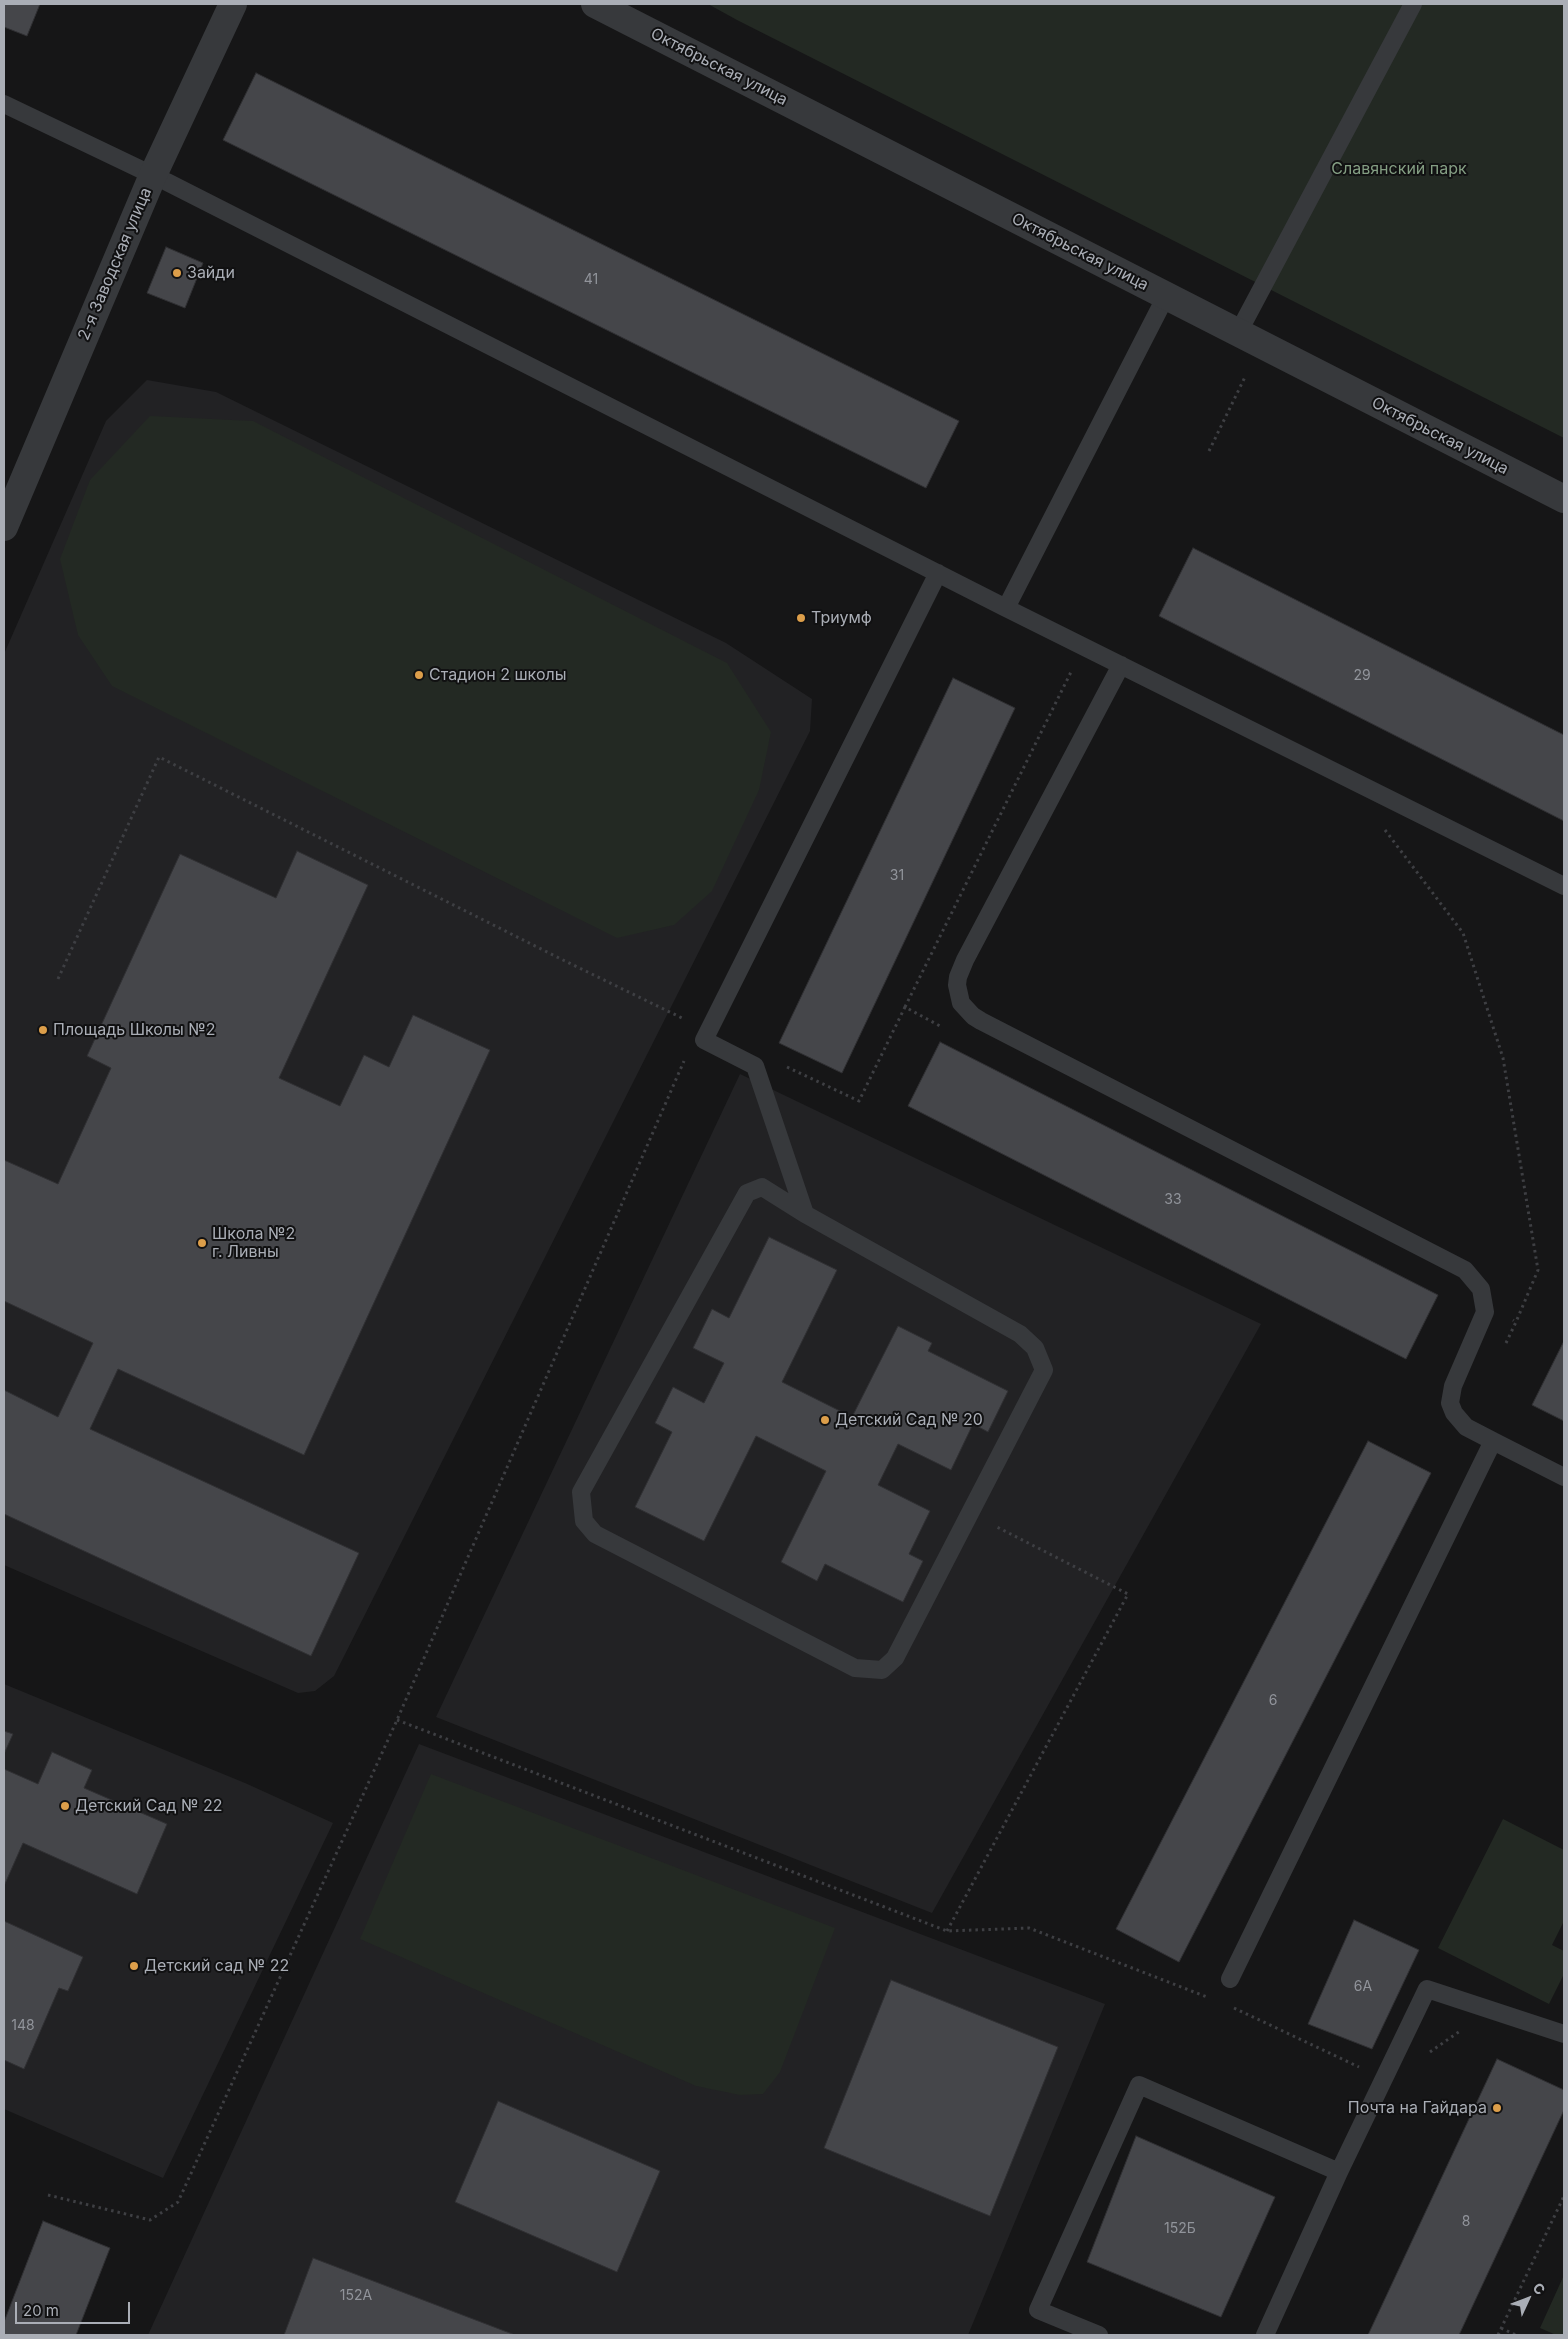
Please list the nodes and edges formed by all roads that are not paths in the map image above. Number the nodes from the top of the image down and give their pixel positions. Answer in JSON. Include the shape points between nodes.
{"nodes":[{"id":1,"x":595,"y":4,"type":"edge"},
{"id":2,"x":1413,"y":4,"type":"edge"},
{"id":3,"x":230,"y":5,"type":"edge"},
{"id":4,"x":4,"y":104,"type":"edge"},
{"id":5,"x":153,"y":175,"type":"junction"},
{"id":6,"x":1166,"y":296,"type":"junction"},
{"id":7,"x":1238,"y":333,"type":"junction"},
{"id":8,"x":1564,"y":499,"type":"edge"},
{"id":9,"x":7,"y":511,"type":"edge"},
{"id":10,"x":938,"y":573,"type":"junction"},
{"id":11,"x":1006,"y":608,"type":"junction"},
{"id":12,"x":1121,"y":665,"type":"junction"},
{"id":13,"x":1564,"y":886,"type":"edge"},
{"id":14,"x":805,"y":1214,"type":"junction"},
{"id":15,"x":1493,"y":1441,"type":"junction"},
{"id":16,"x":1564,"y":1477,"type":"edge"},
{"id":17,"x":1230,"y":1979,"type":"dead end"},
{"id":18,"x":1564,"y":2034,"type":"edge"},
{"id":19,"x":1339,"y":2172,"type":"junction"},
{"id":20,"x":1099,"y":2335,"type":"edge"},
{"id":21,"x":1265,"y":2335,"type":"edge"}],
"edges":[{"from":1,"to":6,"type":"street","name":"Октябрьская улица"},
{"from":2,"to":7,"type":"lane"},
{"from":3,"to":5,"type":"street","name":"2-я Заводская улица"},
{"from":4,"to":5,"type":"lane"},
{"from":5,"to":9,"type":"street","name":"2-я Заводская улица"},
{"from":5,"to":10,"type":"lane"},
{"from":6,"to":7,"type":"street","name":"Октябрьская улица"},
{"from":6,"to":11,"type":"lane"},
{"from":7,"to":8,"type":"street","name":"Октябрьская улица"},
{"from":10,"to":11,"type":"lane"},
{"from":10,"to":14,"type":"lane","via":[[704,1028],[704,1040],[755,1066]]},
{"from":11,"to":12,"type":"lane"},
{"from":12,"to":13,"type":"lane"},
{"from":12,"to":15,"type":"lane","via":[[965,960],[957,985],[961,1003],[981,1021],[1455,1264],[1476,1283],[1485,1306],[1484,1318],[1453,1386],[1450,1403],[1454,1414],[1466,1427]]},
{"from":14,"to":14,"type":"lane","via":[[1020,1334],[1035,1348],[1044,1370],[895,1658],[882,1670],[855,1668],[595,1534],[584,1521],[581,1492],[747,1193],[762,1187]]},
{"from":15,"to":16,"type":"lane"},
{"from":15,"to":17,"type":"lane"},
{"from":18,"to":19,"type":"lane","via":[[1427,1989]]},
{"from":19,"to":20,"type":"lane","via":[[1139,2085],[1038,2310]]},
{"from":19,"to":21,"type":"lane"}]}
